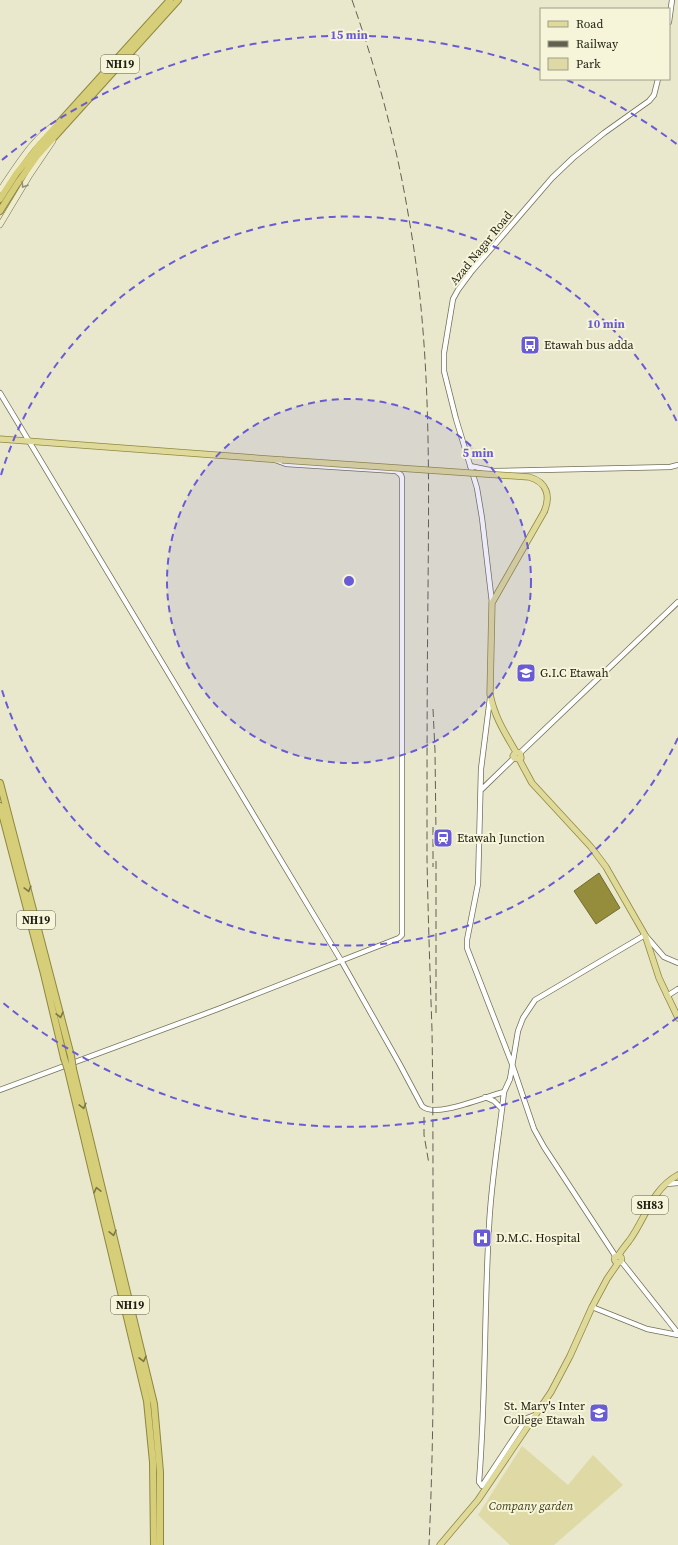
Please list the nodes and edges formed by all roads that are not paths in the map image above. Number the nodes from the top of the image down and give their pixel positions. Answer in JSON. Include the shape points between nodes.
{"nodes":[{"id":1,"x":170,"y":0,"type":"edge"},
{"id":2,"x":178,"y":0,"type":"edge"},
{"id":3,"x":672,"y":0,"type":"edge"},
{"id":4,"x":670,"y":15,"type":"edge"},
{"id":5,"x":658,"y":80,"type":"edge"},
{"id":6,"x":62,"y":120,"type":"junction"},
{"id":7,"x":61,"y":129,"type":"junction"},
{"id":8,"x":0,"y":190,"type":"edge"},
{"id":9,"x":0,"y":199,"type":"edge"},
{"id":10,"x":0,"y":211,"type":"edge"},
{"id":11,"x":0,"y":225,"type":"edge"},
{"id":12,"x":0,"y":393,"type":"edge"},
{"id":13,"x":0,"y":439,"type":"edge"},
{"id":14,"x":28,"y":441,"type":"junction"},
{"id":15,"x":274,"y":460,"type":"junction"},
{"id":16,"x":678,"y":465,"type":"edge"},
{"id":17,"x":470,"y":466,"type":"junction"},
{"id":18,"x":678,"y":602,"type":"edge"},
{"id":19,"x":492,"y":603,"type":"junction"},
{"id":20,"x":490,"y":694,"type":"junction"},
{"id":21,"x":518,"y":752,"type":"junction"},
{"id":22,"x":516,"y":759,"type":"junction"},
{"id":23,"x":0,"y":783,"type":"edge"},
{"id":24,"x":481,"y":790,"type":"junction"},
{"id":25,"x":0,"y":806,"type":"edge"},
{"id":26,"x":645,"y":935,"type":"junction"},
{"id":27,"x":342,"y":962,"type":"junction"},
{"id":28,"x":678,"y":964,"type":"edge"},
{"id":29,"x":678,"y":989,"type":"edge"},
{"id":30,"x":667,"y":996,"type":"junction"},
{"id":31,"x":678,"y":1018,"type":"edge"},
{"id":32,"x":68,"y":1057,"type":"junction"},
{"id":33,"x":512,"y":1064,"type":"junction"},
{"id":34,"x":70,"y":1070,"type":"junction"},
{"id":35,"x":0,"y":1090,"type":"edge"},
{"id":36,"x":504,"y":1092,"type":"junction"},
{"id":37,"x":485,"y":1097,"type":"junction"},
{"id":38,"x":502,"y":1109,"type":"junction"},
{"id":39,"x":678,"y":1175,"type":"edge"},
{"id":40,"x":678,"y":1183,"type":"edge"},
{"id":41,"x":664,"y":1185,"type":"junction"},
{"id":42,"x":618,"y":1259,"type":"junction"},
{"id":43,"x":592,"y":1307,"type":"junction"},
{"id":44,"x":678,"y":1334,"type":"edge"},
{"id":45,"x":535,"y":1415,"type":"junction"},
{"id":46,"x":154,"y":1545,"type":"edge"},
{"id":47,"x":160,"y":1545,"type":"edge"},
{"id":48,"x":440,"y":1545,"type":"edge"}],
"edges":[{"from":1,"to":6,"type":"highway","number":"NH19"},
{"from":2,"to":7,"type":"highway","number":"NH19"},
{"from":3,"to":4,"type":"street"},
{"from":5,"to":17,"type":"street","name":"Azad Nagar Road","via":[[654,95],[649,101],[604,133],[552,178],[472,272],[453,299],[444,353],[444,371]]},
{"from":6,"to":8,"type":"main road","via":[[47,130],[28,151]]},
{"from":6,"to":9,"type":"highway","number":"NH19","via":[[24,164]]},
{"from":7,"to":10,"type":"highway","number":"NH19","via":[[29,166]]},
{"from":7,"to":11,"type":"main road","one_way":true},
{"from":12,"to":14,"type":"street"},
{"from":13,"to":14,"type":"main road"},
{"from":14,"to":15,"type":"main road"},
{"from":14,"to":27,"type":"street"},
{"from":15,"to":19,"type":"main road","bridge":true,"via":[[535,479],[545,489],[548,503]]},
{"from":15,"to":27,"type":"street","via":[[286,464],[396,471],[402,478],[402,932],[399,938]]},
{"from":16,"to":17,"type":"street","via":[[494,471]]},
{"from":17,"to":19,"type":"street","name":"Azad Nagar Road","via":[[482,518]]},
{"from":18,"to":21,"type":"street"},
{"from":19,"to":20,"type":"main road"},
{"from":20,"to":21,"type":"main road","via":[[496,718]]},
{"from":20,"to":24,"type":"street"},
{"from":21,"to":22,"type":"main road","via":[[521,758]]},
{"from":22,"to":24,"type":"street"},
{"from":22,"to":26,"type":"main road","via":[[532,782],[606,867]]},
{"from":23,"to":32,"type":"highway","number":"NH19","one_way":true},
{"from":24,"to":33,"type":"street","via":[[478,884],[467,940]]},
{"from":25,"to":32,"type":"highway","number":"NH19"},
{"from":26,"to":28,"type":"street","via":[[664,957]]},
{"from":26,"to":30,"type":"main road"},
{"from":26,"to":33,"type":"street","via":[[535,1000],[518,1031]]},
{"from":27,"to":35,"type":"street"},
{"from":27,"to":37,"type":"street","via":[[422,1106],[430,1111],[448,1110]]},
{"from":29,"to":30,"type":"street"},
{"from":30,"to":31,"type":"main road"},
{"from":32,"to":34,"type":"highway","number":"NH19","bridge":true},
{"from":33,"to":36,"type":"street","via":[[510,1079]]},
{"from":33,"to":42,"type":"street","via":[[539,1139]]},
{"from":46,"to":34,"type":"highway","number":"NH19","one_way":true,"via":[[154,1462],[147,1401]]},
{"from":34,"to":47,"type":"highway","number":"NH19","one_way":true,"via":[[154,1404],[160,1472]]},
{"from":36,"to":37,"type":"street"},
{"from":36,"to":38,"type":"street"},
{"from":37,"to":38,"type":"street"},
{"from":38,"to":45,"type":"street","via":[[491,1186],[488,1232],[479,1482],[482,1486],[527,1418]]},
{"from":39,"to":41,"type":"main road","number":"SH83"},
{"from":40,"to":41,"type":"street"},
{"from":41,"to":42,"type":"main road","number":"SH83","via":[[655,1195]]},
{"from":42,"to":43,"type":"main road","number":"SH83"},
{"from":42,"to":44,"type":"street"},
{"from":43,"to":44,"type":"street","via":[[647,1329]]},
{"from":43,"to":45,"type":"main road","number":"SH83","via":[[555,1386]]},
{"from":45,"to":48,"type":"main road","number":"SH83","via":[[478,1500]]}]}
